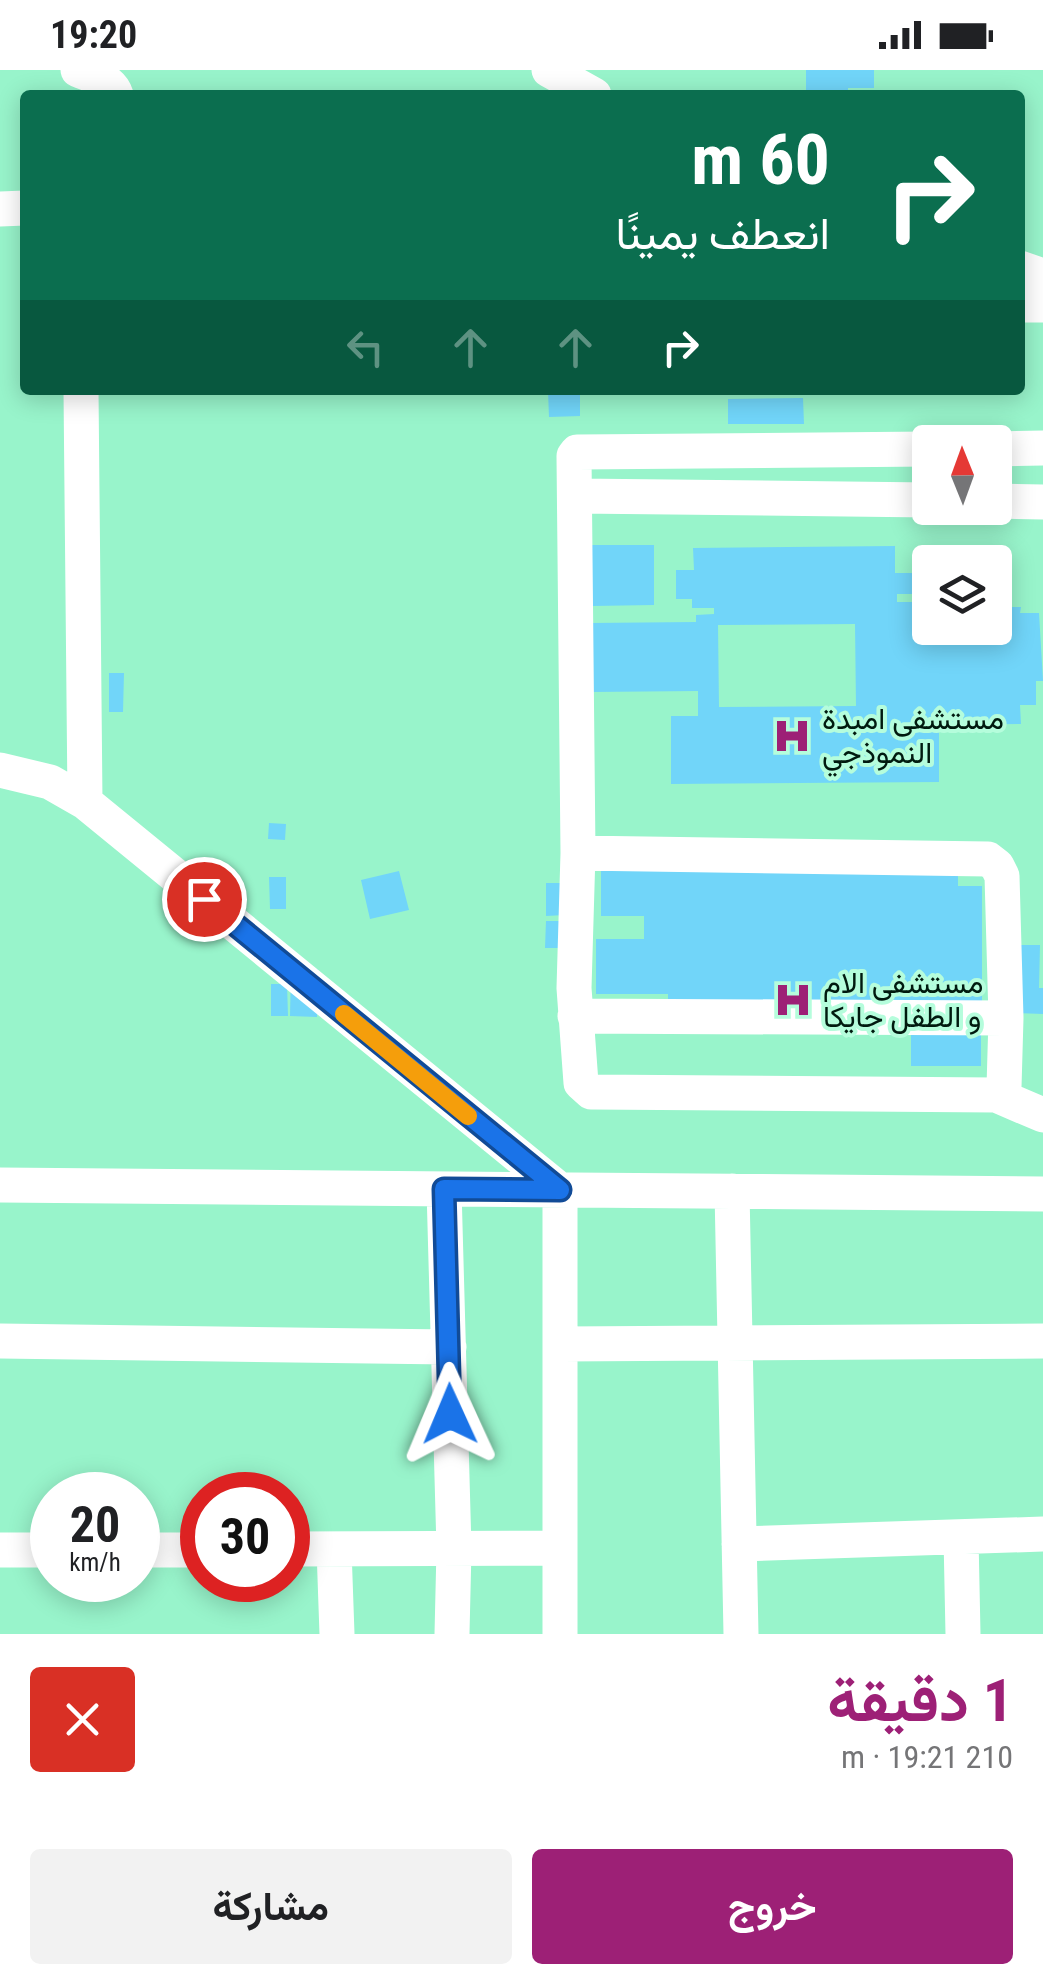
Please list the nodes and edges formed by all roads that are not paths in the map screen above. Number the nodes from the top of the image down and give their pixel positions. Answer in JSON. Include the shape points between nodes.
{"nodes":[{"id":1,"x":78,"y":70,"type":"edge"},
{"id":2,"x":549,"y":70,"type":"edge"},
{"id":3,"x":115,"y":90,"type":"edge"},
{"id":4,"x":585,"y":90,"type":"edge"},
{"id":5,"x":81,"y":395,"type":"edge"},
{"id":6,"x":1012,"y":448,"type":"edge"},
{"id":7,"x":1043,"y":448,"type":"edge"},
{"id":8,"x":912,"y":449,"type":"edge"},
{"id":9,"x":767,"y":450,"type":"junction"},
{"id":10,"x":577,"y":496,"type":"junction"},
{"id":11,"x":766,"y":498,"type":"junction"},
{"id":12,"x":912,"y":500,"type":"edge"},
{"id":13,"x":1012,"y":501,"type":"edge"},
{"id":14,"x":1043,"y":502,"type":"edge"},
{"id":15,"x":0,"y":770,"type":"edge"},
{"id":16,"x":85,"y":802,"type":"junction"},
{"id":17,"x":578,"y":854,"type":"junction"},
{"id":18,"x":575,"y":1016,"type":"junction"},
{"id":19,"x":1006,"y":1018,"type":"junction"},
{"id":20,"x":996,"y":1095,"type":"junction"},
{"id":21,"x":1043,"y":1115,"type":"edge"},
{"id":22,"x":0,"y":1185,"type":"edge"},
{"id":23,"x":444,"y":1189,"type":"junction"},
{"id":24,"x":560,"y":1190,"type":"junction"},
{"id":25,"x":732,"y":1191,"type":"junction"},
{"id":26,"x":1043,"y":1194,"type":"edge"},
{"id":27,"x":0,"y":1341,"type":"edge"},
{"id":28,"x":1043,"y":1341,"type":"edge"},
{"id":29,"x":735,"y":1343,"type":"junction"},
{"id":30,"x":562,"y":1344,"type":"junction"},
{"id":31,"x":449,"y":1346,"type":"junction"},
{"id":32,"x":1043,"y":1534,"type":"edge"},
{"id":33,"x":961,"y":1537,"type":"junction"},
{"id":34,"x":739,"y":1544,"type":"junction"},
{"id":35,"x":559,"y":1548,"type":"junction"},
{"id":36,"x":0,"y":1550,"type":"edge"},
{"id":37,"x":30,"y":1550,"type":"edge"},
{"id":38,"x":310,"y":1550,"type":"edge"},
{"id":39,"x":334,"y":1550,"type":"junction"},
{"id":40,"x":454,"y":1550,"type":"junction"},
{"id":41,"x":337,"y":1634,"type":"edge"},
{"id":42,"x":452,"y":1634,"type":"edge"},
{"id":43,"x":560,"y":1634,"type":"edge"},
{"id":44,"x":741,"y":1634,"type":"edge"},
{"id":45,"x":963,"y":1634,"type":"edge"}],
"edges":[{"from":1,"to":3,"type":"street"},
{"from":2,"to":4,"type":"street"},
{"from":5,"to":16,"type":"street"},
{"from":6,"to":7,"type":"street"},
{"from":8,"to":9,"type":"street"},
{"from":9,"to":10,"type":"street","via":[[577,452]]},
{"from":9,"to":11,"type":"street"},
{"from":10,"to":11,"type":"street"},
{"from":10,"to":17,"type":"street"},
{"from":11,"to":12,"type":"street"},
{"from":13,"to":14,"type":"street"},
{"from":15,"to":16,"type":"street","via":[[50,782]]},
{"from":16,"to":24,"type":"street"},
{"from":17,"to":18,"type":"street"},
{"from":17,"to":19,"type":"street","via":[[988,859],[1002,876]]},
{"from":18,"to":19,"type":"street"},
{"from":18,"to":20,"type":"street","via":[[581,1083],[591,1092]]},
{"from":19,"to":20,"type":"street","via":[[1004,1088]]},
{"from":20,"to":21,"type":"street"},
{"from":22,"to":23,"type":"street"},
{"from":23,"to":24,"type":"street"},
{"from":23,"to":31,"type":"street"},
{"from":24,"to":25,"type":"street"},
{"from":24,"to":30,"type":"street"},
{"from":25,"to":26,"type":"street"},
{"from":25,"to":29,"type":"street"},
{"from":27,"to":31,"type":"street"},
{"from":28,"to":29,"type":"street"},
{"from":29,"to":30,"type":"street"},
{"from":29,"to":34,"type":"street"},
{"from":30,"to":35,"type":"street"},
{"from":31,"to":40,"type":"street"},
{"from":32,"to":33,"type":"street"},
{"from":33,"to":34,"type":"street"},
{"from":33,"to":45,"type":"street"},
{"from":34,"to":44,"type":"street"},
{"from":35,"to":40,"type":"street"},
{"from":35,"to":43,"type":"street"},
{"from":36,"to":37,"type":"street"},
{"from":38,"to":39,"type":"street"},
{"from":39,"to":40,"type":"street"},
{"from":39,"to":41,"type":"street"},
{"from":40,"to":42,"type":"street"}]}
